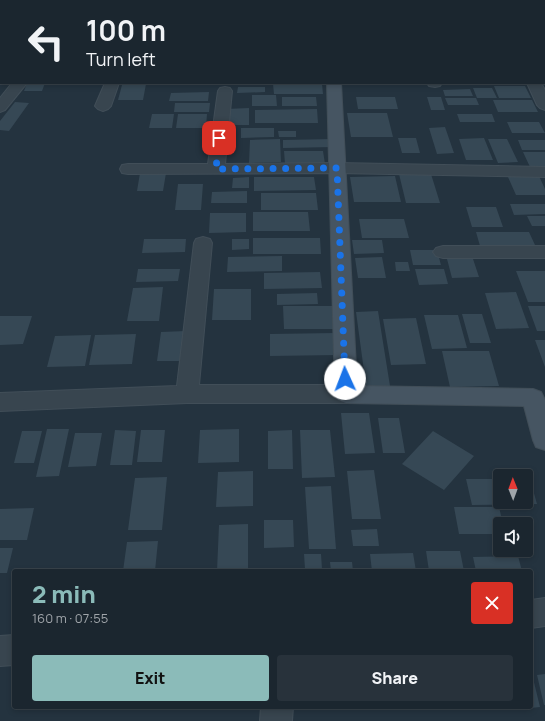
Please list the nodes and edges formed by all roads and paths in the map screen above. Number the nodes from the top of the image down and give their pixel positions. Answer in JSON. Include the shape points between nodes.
{"nodes":[{"id":1,"x":19,"y":84,"type":"edge"},
{"id":2,"x":112,"y":84,"type":"edge"},
{"id":3,"x":334,"y":84,"type":"edge"},
{"id":4,"x":534,"y":84,"type":"edge"},
{"id":5,"x":225,"y":91,"type":"dead end"},
{"id":6,"x":545,"y":105,"type":"edge"},
{"id":7,"x":104,"y":106,"type":"dead end"},
{"id":8,"x":0,"y":107,"type":"edge"},
{"id":9,"x":337,"y":168,"type":"junction"},
{"id":10,"x":128,"y":169,"type":"dead end"},
{"id":11,"x":216,"y":169,"type":"junction"},
{"id":12,"x":545,"y":172,"type":"edge"},
{"id":13,"x":203,"y":243,"type":"dead end"},
{"id":14,"x":443,"y":252,"type":"dead end"},
{"id":15,"x":545,"y":252,"type":"edge"},
{"id":16,"x":187,"y":394,"type":"junction"},
{"id":17,"x":346,"y":394,"type":"junction"},
{"id":18,"x":539,"y":398,"type":"edge"},
{"id":19,"x":0,"y":402,"type":"edge"},
{"id":20,"x":545,"y":440,"type":"edge"},
{"id":21,"x":545,"y":612,"type":"edge"},
{"id":22,"x":533,"y":614,"type":"edge"},
{"id":23,"x":12,"y":650,"type":"edge"},
{"id":24,"x":0,"y":651,"type":"edge"},
{"id":25,"x":277,"y":709,"type":"edge"},
{"id":26,"x":276,"y":721,"type":"edge"}],
"edges":[{"from":1,"to":8,"type":"street"},
{"from":2,"to":7,"type":"street"},
{"from":3,"to":9,"type":"main road"},
{"from":4,"to":6,"type":"street"},
{"from":5,"to":11,"type":"street"},
{"from":9,"to":11,"type":"street"},
{"from":9,"to":12,"type":"street"},
{"from":9,"to":17,"type":"main road"},
{"from":10,"to":11,"type":"street"},
{"from":13,"to":16,"type":"street"},
{"from":14,"to":15,"type":"street"},
{"from":16,"to":17,"type":"street"},
{"from":16,"to":19,"type":"street"},
{"from":17,"to":18,"type":"main road"},
{"from":18,"to":20,"type":"main road"},
{"from":21,"to":22,"type":"street"},
{"from":23,"to":24,"type":"street"},
{"from":25,"to":26,"type":"street"}]}
